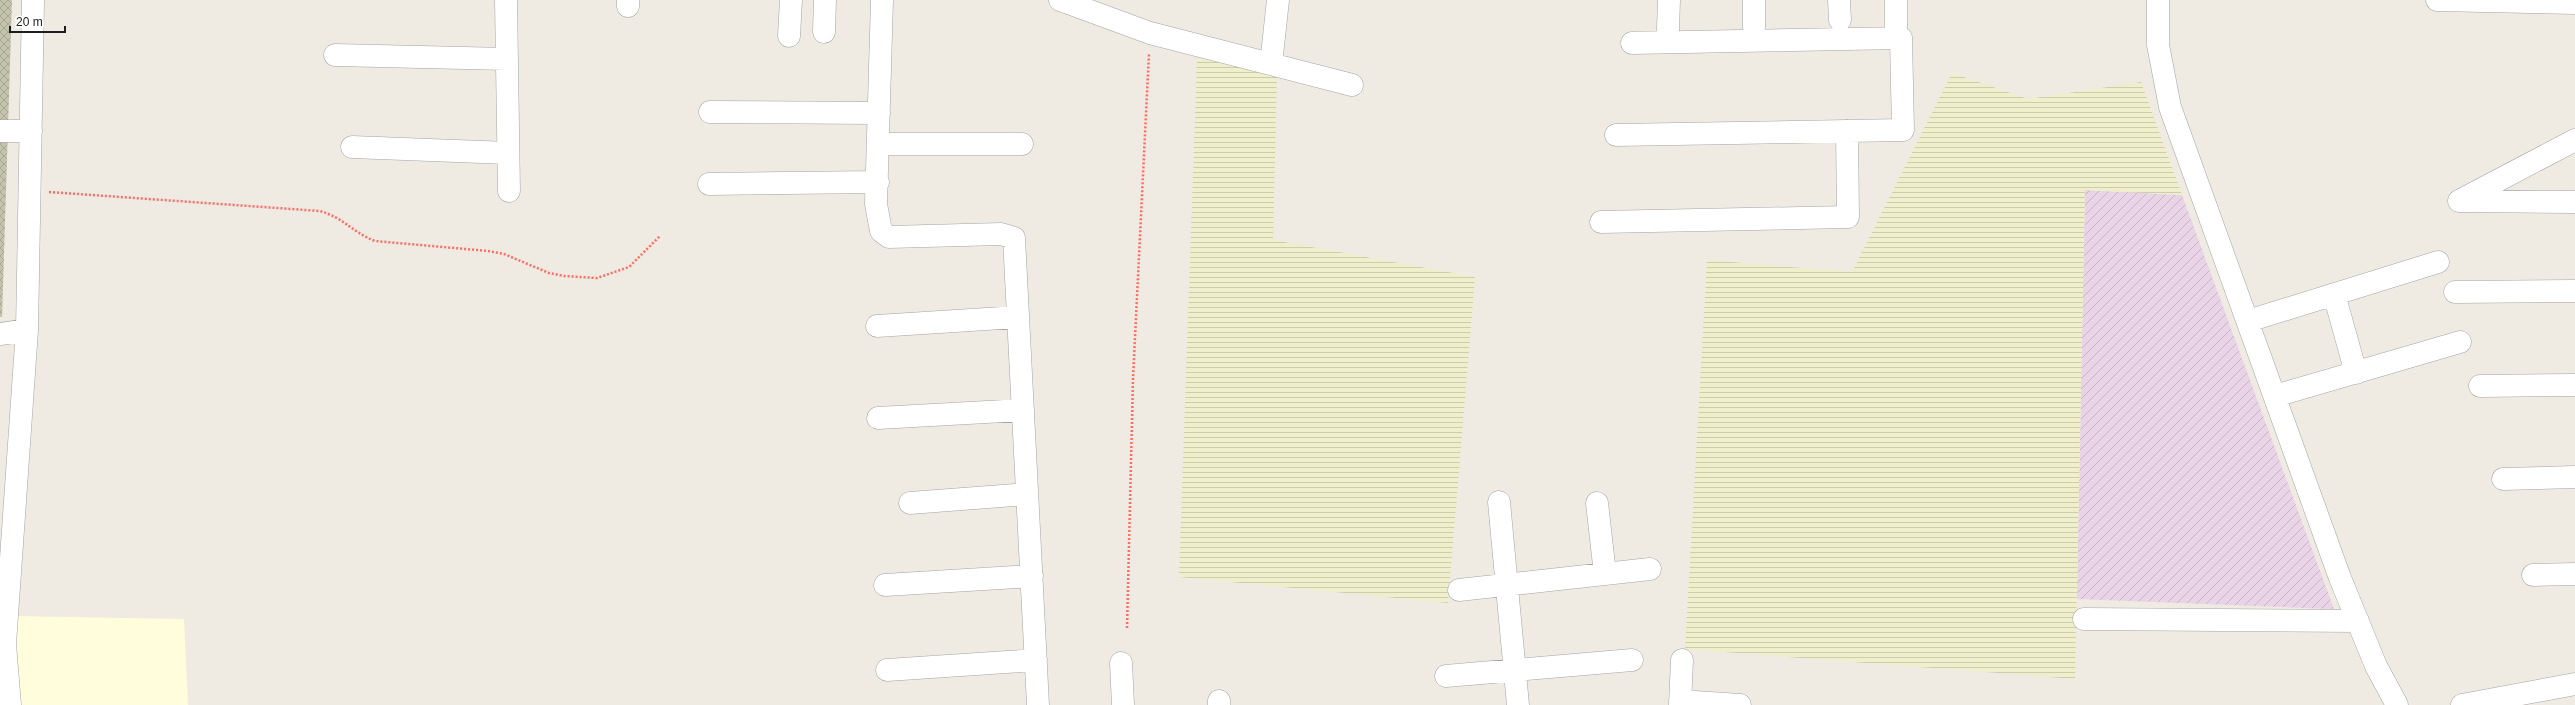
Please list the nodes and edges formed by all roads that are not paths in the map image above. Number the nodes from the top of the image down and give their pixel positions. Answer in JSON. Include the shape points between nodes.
{"nodes":[{"id":1,"x":33,"y":0,"type":"edge"},
{"id":2,"x":506,"y":0,"type":"edge"},
{"id":3,"x":791,"y":0,"type":"edge"},
{"id":4,"x":825,"y":0,"type":"edge"},
{"id":5,"x":882,"y":0,"type":"edge"},
{"id":6,"x":1060,"y":0,"type":"edge"},
{"id":7,"x":1278,"y":0,"type":"edge"},
{"id":8,"x":1669,"y":0,"type":"edge"},
{"id":9,"x":1754,"y":0,"type":"edge"},
{"id":10,"x":1896,"y":0,"type":"edge"},
{"id":11,"x":2158,"y":0,"type":"edge"},
{"id":12,"x":2437,"y":0,"type":"edge"},
{"id":13,"x":2575,"y":3,"type":"edge"},
{"id":14,"x":1754,"y":28,"type":"dead end"},
{"id":15,"x":1668,"y":29,"type":"dead end"},
{"id":16,"x":824,"y":32,"type":"dead end"},
{"id":17,"x":789,"y":36,"type":"dead end"},
{"id":18,"x":1896,"y":38,"type":"junction"},
{"id":19,"x":1632,"y":43,"type":"dead end"},
{"id":20,"x":335,"y":55,"type":"dead end"},
{"id":21,"x":507,"y":59,"type":"junction"},
{"id":22,"x":1271,"y":64,"type":"junction"},
{"id":23,"x":1352,"y":85,"type":"dead end"},
{"id":24,"x":710,"y":112,"type":"dead end"},
{"id":25,"x":879,"y":112,"type":"junction"},
{"id":26,"x":31,"y":131,"type":"junction"},
{"id":27,"x":1847,"y":131,"type":"junction"},
{"id":28,"x":0,"y":132,"type":"edge"},
{"id":29,"x":1616,"y":135,"type":"dead end"},
{"id":30,"x":2575,"y":140,"type":"edge"},
{"id":31,"x":879,"y":144,"type":"junction"},
{"id":32,"x":1022,"y":144,"type":"dead end"},
{"id":33,"x":352,"y":147,"type":"dead end"},
{"id":34,"x":508,"y":153,"type":"junction"},
{"id":35,"x":878,"y":182,"type":"junction"},
{"id":36,"x":709,"y":184,"type":"dead end"},
{"id":37,"x":509,"y":191,"type":"dead end"},
{"id":38,"x":2575,"y":202,"type":"edge"},
{"id":39,"x":1601,"y":222,"type":"dead end"},
{"id":40,"x":2438,"y":262,"type":"dead end"},
{"id":41,"x":2575,"y":290,"type":"edge"},
{"id":42,"x":2455,"y":292,"type":"dead end"},
{"id":43,"x":2334,"y":294,"type":"junction"},
{"id":44,"x":1018,"y":317,"type":"junction"},
{"id":45,"x":2248,"y":321,"type":"junction"},
{"id":46,"x":877,"y":326,"type":"dead end"},
{"id":47,"x":27,"y":330,"type":"junction"},
{"id":48,"x":0,"y":334,"type":"edge"},
{"id":49,"x":2460,"y":342,"type":"dead end"},
{"id":50,"x":2356,"y":373,"type":"junction"},
{"id":51,"x":2575,"y":385,"type":"edge"},
{"id":52,"x":2480,"y":386,"type":"dead end"},
{"id":53,"x":2275,"y":396,"type":"junction"},
{"id":54,"x":1023,"y":410,"type":"junction"},
{"id":55,"x":878,"y":418,"type":"dead end"},
{"id":56,"x":2575,"y":477,"type":"edge"},
{"id":57,"x":2503,"y":478,"type":"dead end"},
{"id":58,"x":1027,"y":494,"type":"junction"},
{"id":59,"x":1499,"y":502,"type":"dead end"},
{"id":60,"x":910,"y":503,"type":"dead end"},
{"id":61,"x":1596,"y":503,"type":"dead end"},
{"id":62,"x":1650,"y":569,"type":"dead end"},
{"id":63,"x":1605,"y":574,"type":"junction"},
{"id":64,"x":2575,"y":574,"type":"edge"},
{"id":65,"x":2534,"y":575,"type":"dead end"},
{"id":66,"x":1032,"y":576,"type":"junction"},
{"id":67,"x":885,"y":585,"type":"dead end"},
{"id":68,"x":1507,"y":585,"type":"junction"},
{"id":69,"x":1459,"y":590,"type":"dead end"},
{"id":70,"x":2084,"y":619,"type":"dead end"},
{"id":71,"x":2358,"y":621,"type":"junction"},
{"id":72,"x":1036,"y":660,"type":"junction"},
{"id":73,"x":1632,"y":660,"type":"dead end"},
{"id":74,"x":1682,"y":660,"type":"dead end"},
{"id":75,"x":1121,"y":663,"type":"dead end"},
{"id":76,"x":887,"y":670,"type":"dead end"},
{"id":77,"x":1515,"y":670,"type":"junction"},
{"id":78,"x":1446,"y":676,"type":"dead end"},
{"id":79,"x":2575,"y":684,"type":"edge"},
{"id":80,"x":1680,"y":703,"type":"edge"},
{"id":81,"x":10,"y":705,"type":"edge"},
{"id":82,"x":1038,"y":705,"type":"edge"},
{"id":83,"x":1123,"y":705,"type":"edge"},
{"id":84,"x":1518,"y":705,"type":"edge"},
{"id":85,"x":1740,"y":705,"type":"edge"},
{"id":86,"x":2397,"y":705,"type":"edge"},
{"id":87,"x":2462,"y":705,"type":"edge"}],
"edges":[{"from":1,"to":26,"type":"street"},
{"from":2,"to":21,"type":"street"},
{"from":3,"to":17,"type":"street"},
{"from":4,"to":16,"type":"street"},
{"from":5,"to":25,"type":"street"},
{"from":6,"to":22,"type":"street","via":[[1150,33]]},
{"from":7,"to":22,"type":"street"},
{"from":8,"to":15,"type":"street"},
{"from":9,"to":14,"type":"street"},
{"from":10,"to":18,"type":"street"},
{"from":11,"to":45,"type":"street","via":[[2158,45],[2170,107]]},
{"from":12,"to":13,"type":"street"},
{"from":18,"to":19,"type":"street"},
{"from":18,"to":27,"type":"street","via":[[1901,38],[1903,130]]},
{"from":20,"to":21,"type":"street"},
{"from":21,"to":34,"type":"street"},
{"from":22,"to":23,"type":"street"},
{"from":24,"to":25,"type":"street"},
{"from":25,"to":31,"type":"street"},
{"from":26,"to":28,"type":"street"},
{"from":26,"to":47,"type":"street"},
{"from":27,"to":29,"type":"street"},
{"from":27,"to":39,"type":"street","via":[[1848,217]]},
{"from":30,"to":38,"type":"street","via":[[2459,201]]},
{"from":31,"to":32,"type":"street"},
{"from":31,"to":35,"type":"street"},
{"from":33,"to":34,"type":"street"},
{"from":34,"to":37,"type":"street"},
{"from":35,"to":36,"type":"street"},
{"from":35,"to":44,"type":"street","via":[[878,220],[881,231],[889,237],[1001,234],[1014,238]]},
{"from":40,"to":43,"type":"street"},
{"from":41,"to":42,"type":"street"},
{"from":43,"to":45,"type":"street"},
{"from":43,"to":50,"type":"street"},
{"from":44,"to":46,"type":"street"},
{"from":44,"to":54,"type":"street"},
{"from":45,"to":53,"type":"street"},
{"from":47,"to":48,"type":"street"},
{"from":47,"to":81,"type":"street","via":[[5,644]]},
{"from":49,"to":50,"type":"street"},
{"from":50,"to":53,"type":"street"},
{"from":51,"to":52,"type":"street"},
{"from":53,"to":71,"type":"street"},
{"from":54,"to":55,"type":"street"},
{"from":54,"to":58,"type":"street"},
{"from":56,"to":57,"type":"street"},
{"from":58,"to":60,"type":"street"},
{"from":58,"to":66,"type":"street"},
{"from":59,"to":68,"type":"street"},
{"from":61,"to":63,"type":"street"},
{"from":62,"to":63,"type":"street"},
{"from":63,"to":68,"type":"street"},
{"from":64,"to":65,"type":"street"},
{"from":66,"to":67,"type":"street"},
{"from":66,"to":72,"type":"street"},
{"from":68,"to":69,"type":"street"},
{"from":68,"to":77,"type":"street"},
{"from":70,"to":71,"type":"street"},
{"from":71,"to":86,"type":"street","via":[[2376,666]]},
{"from":72,"to":76,"type":"street"},
{"from":72,"to":82,"type":"street"},
{"from":73,"to":77,"type":"street"},
{"from":74,"to":80,"type":"street"},
{"from":75,"to":83,"type":"street"},
{"from":77,"to":78,"type":"street"},
{"from":77,"to":84,"type":"street"},
{"from":79,"to":87,"type":"street"},
{"from":80,"to":85,"type":"street"}]}
